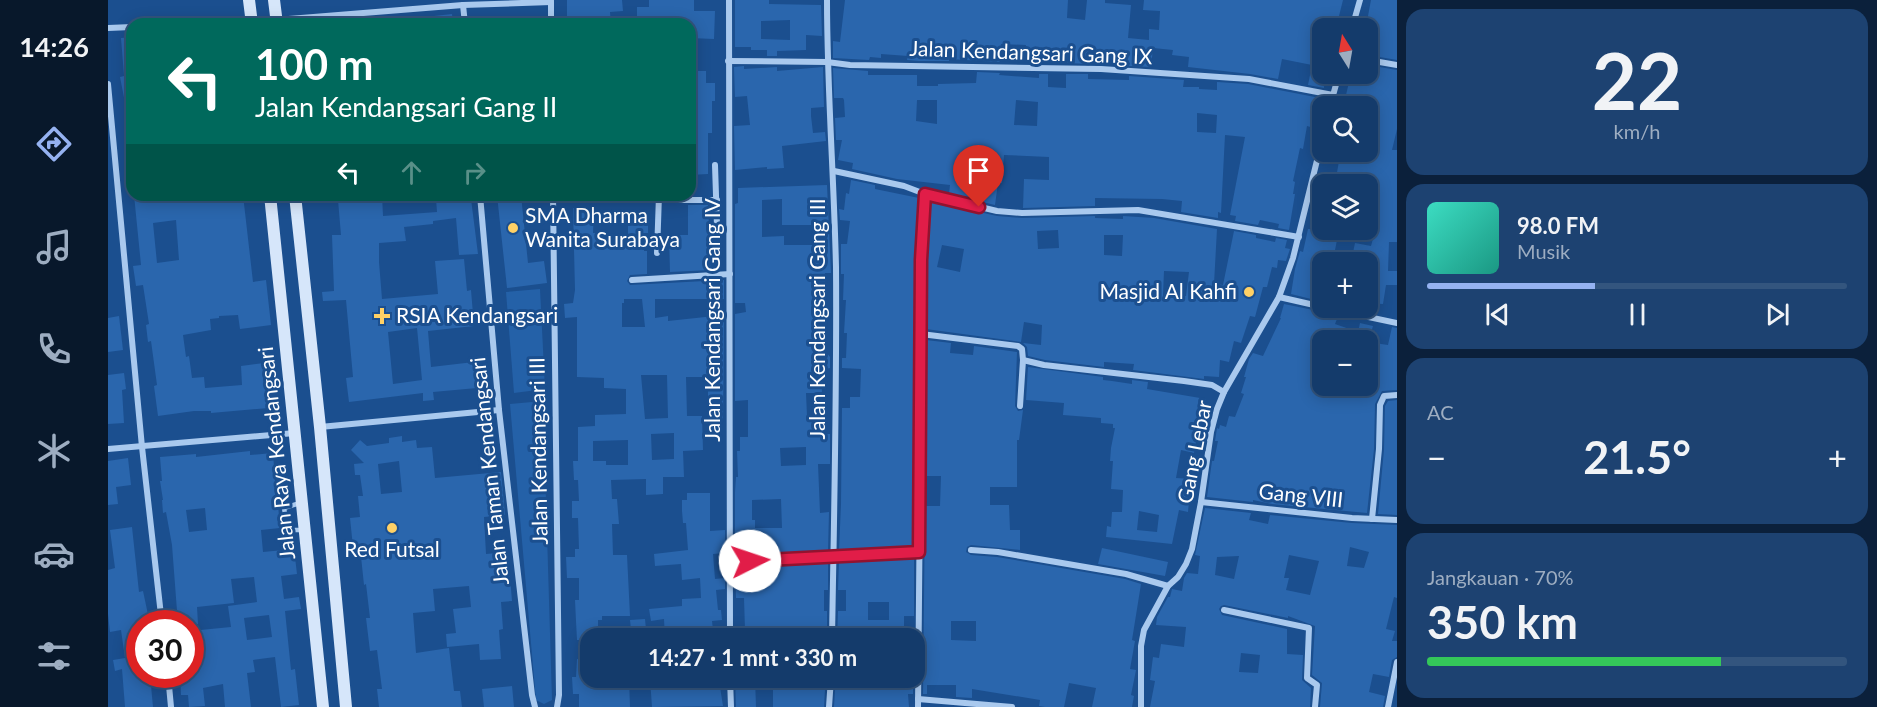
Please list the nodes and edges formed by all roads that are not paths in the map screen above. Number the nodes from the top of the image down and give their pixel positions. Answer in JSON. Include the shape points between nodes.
{"nodes":[{"id":1,"x":249,"y":0,"type":"edge"},
{"id":2,"x":274,"y":0,"type":"edge"},
{"id":3,"x":729,"y":0,"type":"edge"},
{"id":4,"x":827,"y":0,"type":"edge"},
{"id":5,"x":1360,"y":0,"type":"edge"},
{"id":6,"x":551,"y":1,"type":"edge"},
{"id":7,"x":464,"y":5,"type":"junction"},
{"id":8,"x":251,"y":18,"type":"edge"},
{"id":9,"x":276,"y":18,"type":"edge"},
{"id":10,"x":320,"y":18,"type":"edge"},
{"id":11,"x":465,"y":18,"type":"edge"},
{"id":12,"x":552,"y":18,"type":"edge"},
{"id":13,"x":1355,"y":18,"type":"edge"},
{"id":14,"x":126,"y":27,"type":"edge"},
{"id":15,"x":108,"y":28,"type":"edge"},
{"id":16,"x":728,"y":61,"type":"junction"},
{"id":17,"x":1378,"y":61,"type":"edge"},
{"id":18,"x":827,"y":62,"type":"junction"},
{"id":19,"x":1397,"y":64,"type":"edge"},
{"id":20,"x":108,"y":84,"type":"edge"},
{"id":21,"x":1336,"y":84,"type":"edge"},
{"id":22,"x":1333,"y":95,"type":"joint"},
{"id":23,"x":1317,"y":162,"type":"edge"},
{"id":24,"x":715,"y":165,"type":"dead end"},
{"id":25,"x":834,"y":171,"type":"junction"},
{"id":26,"x":925,"y":194,"type":"junction"},
{"id":27,"x":696,"y":199,"type":"edge"},
{"id":28,"x":717,"y":200,"type":"junction"},
{"id":29,"x":271,"y":201,"type":"edge"},
{"id":30,"x":296,"y":201,"type":"edge"},
{"id":31,"x":481,"y":201,"type":"edge"},
{"id":32,"x":553,"y":201,"type":"edge"},
{"id":33,"x":659,"y":201,"type":"edge"},
{"id":34,"x":1299,"y":237,"type":"junction"},
{"id":35,"x":657,"y":253,"type":"dead end"},
{"id":36,"x":718,"y":256,"type":"dead end"},
{"id":37,"x":730,"y":274,"type":"junction"},
{"id":38,"x":632,"y":280,"type":"dead end"},
{"id":39,"x":1279,"y":297,"type":"junction"},
{"id":40,"x":1312,"y":304,"type":"edge"},
{"id":41,"x":1374,"y":318,"type":"edge"},
{"id":42,"x":1397,"y":323,"type":"edge"},
{"id":43,"x":921,"y":334,"type":"junction"},
{"id":44,"x":1023,"y":360,"type":"junction"},
{"id":45,"x":1224,"y":392,"type":"junction"},
{"id":46,"x":1397,"y":395,"type":"edge"},
{"id":47,"x":1020,"y":406,"type":"dead end"},
{"id":48,"x":499,"y":410,"type":"junction"},
{"id":49,"x":320,"y":428,"type":"junction"},
{"id":50,"x":296,"y":433,"type":"junction"},
{"id":51,"x":142,"y":447,"type":"junction"},
{"id":52,"x":108,"y":449,"type":"edge"},
{"id":53,"x":302,"y":502,"type":"junction"},
{"id":54,"x":1201,"y":502,"type":"junction"},
{"id":55,"x":1372,"y":519,"type":"junction"},
{"id":56,"x":1397,"y":520,"type":"edge"},
{"id":57,"x":305,"y":530,"type":"junction"},
{"id":58,"x":971,"y":550,"type":"dead end"},
{"id":59,"x":919,"y":552,"type":"junction"},
{"id":60,"x":834,"y":556,"type":"junction"},
{"id":61,"x":730,"y":562,"type":"junction"},
{"id":62,"x":1168,"y":586,"type":"junction"},
{"id":63,"x":160,"y":610,"type":"edge"},
{"id":64,"x":1224,"y":610,"type":"dead end"},
{"id":65,"x":730,"y":628,"type":"edge"},
{"id":66,"x":832,"y":628,"type":"edge"},
{"id":67,"x":918,"y":628,"type":"edge"},
{"id":68,"x":1397,"y":664,"type":"edge"},
{"id":69,"x":343,"y":678,"type":"junction"},
{"id":70,"x":320,"y":680,"type":"junction"},
{"id":71,"x":169,"y":688,"type":"edge"},
{"id":72,"x":730,"y":688,"type":"edge"},
{"id":73,"x":831,"y":688,"type":"edge"},
{"id":74,"x":918,"y":688,"type":"edge"},
{"id":75,"x":918,"y":699,"type":"junction"},
{"id":76,"x":171,"y":707,"type":"edge"},
{"id":77,"x":323,"y":707,"type":"edge"},
{"id":78,"x":346,"y":707,"type":"edge"},
{"id":79,"x":535,"y":707,"type":"edge"},
{"id":80,"x":557,"y":707,"type":"edge"},
{"id":81,"x":731,"y":707,"type":"edge"},
{"id":82,"x":829,"y":707,"type":"edge"},
{"id":83,"x":918,"y":707,"type":"edge"},
{"id":84,"x":1012,"y":707,"type":"edge"},
{"id":85,"x":1141,"y":707,"type":"edge"},
{"id":86,"x":1315,"y":707,"type":"edge"},
{"id":87,"x":1388,"y":707,"type":"edge"}],
"edges":[{"from":1,"to":8,"type":"main road"},
{"from":2,"to":9,"type":"main road"},
{"from":3,"to":16,"type":"street","name":"Jalan Kendangsari Gang IV"},
{"from":4,"to":18,"type":"street","name":"Jalan Kendangsari Gang III"},
{"from":5,"to":13,"type":"street"},
{"from":6,"to":7,"type":"street"},
{"from":6,"to":12,"type":"street"},
{"from":7,"to":10,"type":"street"},
{"from":7,"to":11,"type":"street"},
{"from":14,"to":15,"type":"street"},
{"from":16,"to":18,"type":"street","name":"Jalan Kendangsari Gang IX"},
{"from":16,"to":37,"type":"street","name":"Jalan Kendangsari Gang IV"},
{"from":17,"to":19,"type":"street"},
{"from":18,"to":22,"type":"street","name":"Jalan Kendangsari Gang IX","via":[[1101,69],[1227,77]]},
{"from":18,"to":25,"type":"street","name":"Jalan Kendangsari Gang III"},
{"from":20,"to":51,"type":"street"},
{"from":21,"to":22,"type":"street"},
{"from":23,"to":34,"type":"street","name":"Gang Lebar"},
{"from":24,"to":28,"type":"street"},
{"from":25,"to":26,"type":"street"},
{"from":25,"to":60,"type":"street","name":"Jalan Kendangsari Gang III"},
{"from":26,"to":34,"type":"street","via":[[1008,213],[1138,210]]},
{"from":26,"to":43,"type":"street"},
{"from":27,"to":28,"type":"street"},
{"from":28,"to":36,"type":"street"},
{"from":29,"to":50,"type":"main road","name":"Jalan Raya Kendangsari"},
{"from":30,"to":49,"type":"main road","name":"Jalan Raya Kendangsari"},
{"from":31,"to":48,"type":"street","name":"Jalan Taman Kendangsari"},
{"from":32,"to":80,"type":"street","name":"Jalan Kendangsari III"},
{"from":33,"to":35,"type":"street"},
{"from":34,"to":39,"type":"street","name":"Gang Lebar"},
{"from":37,"to":38,"type":"street"},
{"from":37,"to":61,"type":"street","name":"Jalan Kendangsari Gang IV"},
{"from":39,"to":40,"type":"street"},
{"from":39,"to":45,"type":"street","name":"Gang Lebar"},
{"from":41,"to":42,"type":"street"},
{"from":43,"to":44,"type":"street","via":[[1018,346]]},
{"from":43,"to":59,"type":"street"},
{"from":44,"to":45,"type":"street","via":[[1184,381]]},
{"from":44,"to":47,"type":"street"},
{"from":45,"to":54,"type":"street","name":"Gang Lebar","via":[[1211,432]]},
{"from":46,"to":55,"type":"street","via":[[1384,396],[1380,405]]},
{"from":48,"to":49,"type":"street"},
{"from":48,"to":79,"type":"street","name":"Jalan Taman Kendangsari"},
{"from":49,"to":69,"type":"main road","name":"Jalan Raya Kendangsari"},
{"from":50,"to":51,"type":"street"},
{"from":50,"to":53,"type":"main road","name":"Jalan Raya Kendangsari"},
{"from":51,"to":52,"type":"street"},
{"from":51,"to":63,"type":"street"},
{"from":53,"to":57,"type":"main road","name":"Jalan Raya Kendangsari"},
{"from":53,"to":57,"type":"lane","via":[[284,508],[288,530]]},
{"from":54,"to":55,"type":"street","name":"Gang VIII"},
{"from":54,"to":62,"type":"street","name":"Gang Lebar","via":[[1186,564]]},
{"from":55,"to":56,"type":"street","name":"Gang VIII"},
{"from":57,"to":70,"type":"main road","name":"Jalan Raya Kendangsari"},
{"from":58,"to":62,"type":"street","via":[[1126,574]]},
{"from":59,"to":60,"type":"street"},
{"from":59,"to":67,"type":"street"},
{"from":60,"to":61,"type":"street"},
{"from":60,"to":66,"type":"street","name":"Jalan Kendangsari Gang III"},
{"from":61,"to":65,"type":"street","name":"Jalan Kendangsari Gang IV"},
{"from":62,"to":85,"type":"street","name":"Gang Lebar","via":[[1144,630]]},
{"from":64,"to":86,"type":"street","via":[[1309,628],[1307,678],[1317,685]]},
{"from":68,"to":87,"type":"street"},
{"from":69,"to":70,"type":"main road"},
{"from":69,"to":78,"type":"main road","name":"Jalan Raya Kendangsari"},
{"from":70,"to":77,"type":"main road","name":"Jalan Raya Kendangsari"},
{"from":71,"to":76,"type":"street"},
{"from":72,"to":81,"type":"street"},
{"from":73,"to":82,"type":"street"},
{"from":74,"to":75,"type":"street"},
{"from":75,"to":83,"type":"street"},
{"from":75,"to":84,"type":"street"}]}
